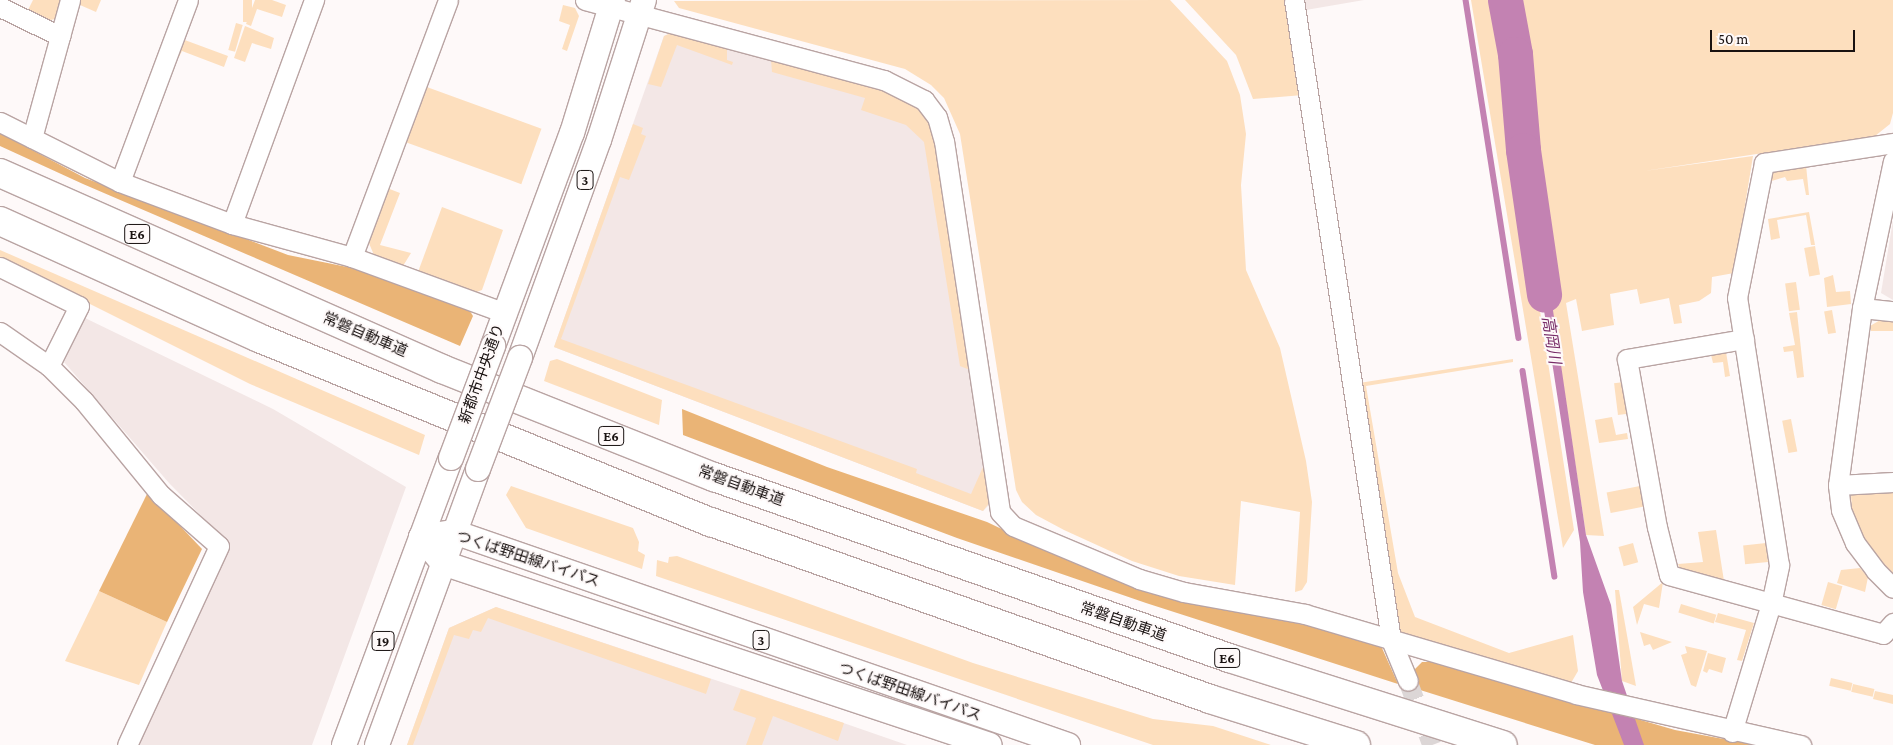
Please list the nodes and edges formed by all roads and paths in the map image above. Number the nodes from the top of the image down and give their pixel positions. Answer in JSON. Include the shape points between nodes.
{"nodes":[{"id":1,"x":70,"y":0,"type":"edge"},
{"id":2,"x":188,"y":0,"type":"edge"},
{"id":3,"x":314,"y":0,"type":"edge"},
{"id":4,"x":448,"y":0,"type":"edge"},
{"id":5,"x":585,"y":0,"type":"edge"},
{"id":6,"x":1294,"y":0,"type":"edge"},
{"id":7,"x":613,"y":3,"type":"edge"},
{"id":8,"x":0,"y":7,"type":"edge"},
{"id":9,"x":641,"y":7,"type":"edge"},
{"id":10,"x":60,"y":36,"type":"junction"},
{"id":11,"x":0,"y":122,"type":"edge"},
{"id":12,"x":32,"y":138,"type":"junction"},
{"id":13,"x":1893,"y":143,"type":"edge"},
{"id":14,"x":1893,"y":161,"type":"edge"},
{"id":15,"x":0,"y":173,"type":"edge"},
{"id":16,"x":120,"y":182,"type":"junction"},
{"id":17,"x":0,"y":221,"type":"edge"},
{"id":18,"x":232,"y":224,"type":"junction"},
{"id":19,"x":352,"y":257,"type":"junction"},
{"id":20,"x":0,"y":267,"type":"edge"},
{"id":21,"x":1862,"y":308,"type":"junction"},
{"id":22,"x":1893,"y":311,"type":"edge"},
{"id":23,"x":505,"y":313,"type":"junction"},
{"id":24,"x":0,"y":332,"type":"edge"},
{"id":25,"x":1744,"y":339,"type":"junction"},
{"id":26,"x":49,"y":366,"type":"junction"},
{"id":27,"x":1893,"y":482,"type":"edge"},
{"id":28,"x":1838,"y":485,"type":"junction"},
{"id":29,"x":454,"y":532,"type":"junction"},
{"id":30,"x":422,"y":537,"type":"junction"},
{"id":31,"x":443,"y":563,"type":"junction"},
{"id":32,"x":1893,"y":588,"type":"edge"},
{"id":33,"x":1771,"y":604,"type":"junction"},
{"id":34,"x":1893,"y":623,"type":"edge"},
{"id":35,"x":1391,"y":640,"type":"junction"},
{"id":36,"x":1408,"y":681,"type":"tunnel mouth"},
{"id":37,"x":1732,"y":732,"type":"junction"},
{"id":38,"x":127,"y":745,"type":"edge"},
{"id":39,"x":344,"y":745,"type":"edge"},
{"id":40,"x":376,"y":745,"type":"edge"},
{"id":41,"x":990,"y":745,"type":"edge"},
{"id":42,"x":1068,"y":745,"type":"edge"},
{"id":43,"x":1356,"y":745,"type":"edge"},
{"id":44,"x":1503,"y":745,"type":"edge"},
{"id":45,"x":1801,"y":745,"type":"edge"}],
"edges":[{"from":1,"to":10,"type":"street"},
{"from":2,"to":16,"type":"street"},
{"from":3,"to":18,"type":"street"},
{"from":4,"to":19,"type":"street"},
{"from":5,"to":7,"type":"street"},
{"from":6,"to":35,"type":"street"},
{"from":7,"to":9,"type":"street"},
{"from":7,"to":23,"type":"main road","name":"新都市中央通り","number":"3","via":[[572,133]]},
{"from":8,"to":10,"type":"street"},
{"from":9,"to":29,"type":"main road","name":"新都市中央通り","number":"3","bridge":true,"via":[[599,140]]},
{"from":9,"to":35,"type":"street","via":[[884,80],[924,100],[937,117],[948,166],[1000,512],[1004,519],[1013,526],[1139,579],[1184,592],[1305,614]]},
{"from":10,"to":12,"type":"street"},
{"from":11,"to":12,"type":"street"},
{"from":12,"to":16,"type":"street"},
{"from":13,"to":25,"type":"street","via":[[1764,163],[1737,298]]},
{"from":14,"to":21,"type":"street"},
{"from":15,"to":44,"type":"highway","name":"常磐自動車道","number":"E6","via":[[442,369],[714,477],[1219,655]]},
{"from":16,"to":18,"type":"street"},
{"from":17,"to":43,"type":"highway","via":[[259,338],[711,522],[1210,699]]},
{"from":18,"to":19,"type":"street"},
{"from":19,"to":23,"type":"street"},
{"from":20,"to":26,"type":"street","via":[[79,306]]},
{"from":21,"to":22,"type":"street"},
{"from":21,"to":28,"type":"street"},
{"from":23,"to":30,"type":"main road","name":"新都市中央通り","number":"3","bridge":true},
{"from":24,"to":26,"type":"street"},
{"from":25,"to":33,"type":"street","via":[[1779,565]]},
{"from":25,"to":33,"type":"street","via":[[1627,359],[1657,527],[1670,575]]},
{"from":26,"to":38,"type":"street","via":[[84,401],[162,494],[219,546]]},
{"from":27,"to":28,"type":"street"},
{"from":28,"to":32,"type":"street","via":[[1841,510],[1855,543],[1874,570]]},
{"from":29,"to":30,"type":"main road","name":"つくば野田線バイパス","number":"3"},
{"from":29,"to":31,"type":"main road","name":"新都市中央通り","number":"19"},
{"from":29,"to":42,"type":"main road","name":"つくば野田線バイパス","number":"3"},
{"from":30,"to":31,"type":"main road","name":"つくば野田線バイパス"},
{"from":30,"to":39,"type":"main road","name":"新都市中央通り","number":"19"},
{"from":31,"to":40,"type":"main road","name":"新都市中央通り","number":"19"},
{"from":31,"to":41,"type":"main road","name":"つくば野田線バイパス","number":"3"},
{"from":33,"to":34,"type":"street","via":[[1883,634]]},
{"from":33,"to":37,"type":"street"},
{"from":35,"to":36,"type":"street"},
{"from":35,"to":37,"type":"street","via":[[1576,694],[1597,696]]},
{"from":37,"to":45,"type":"street"}]}
